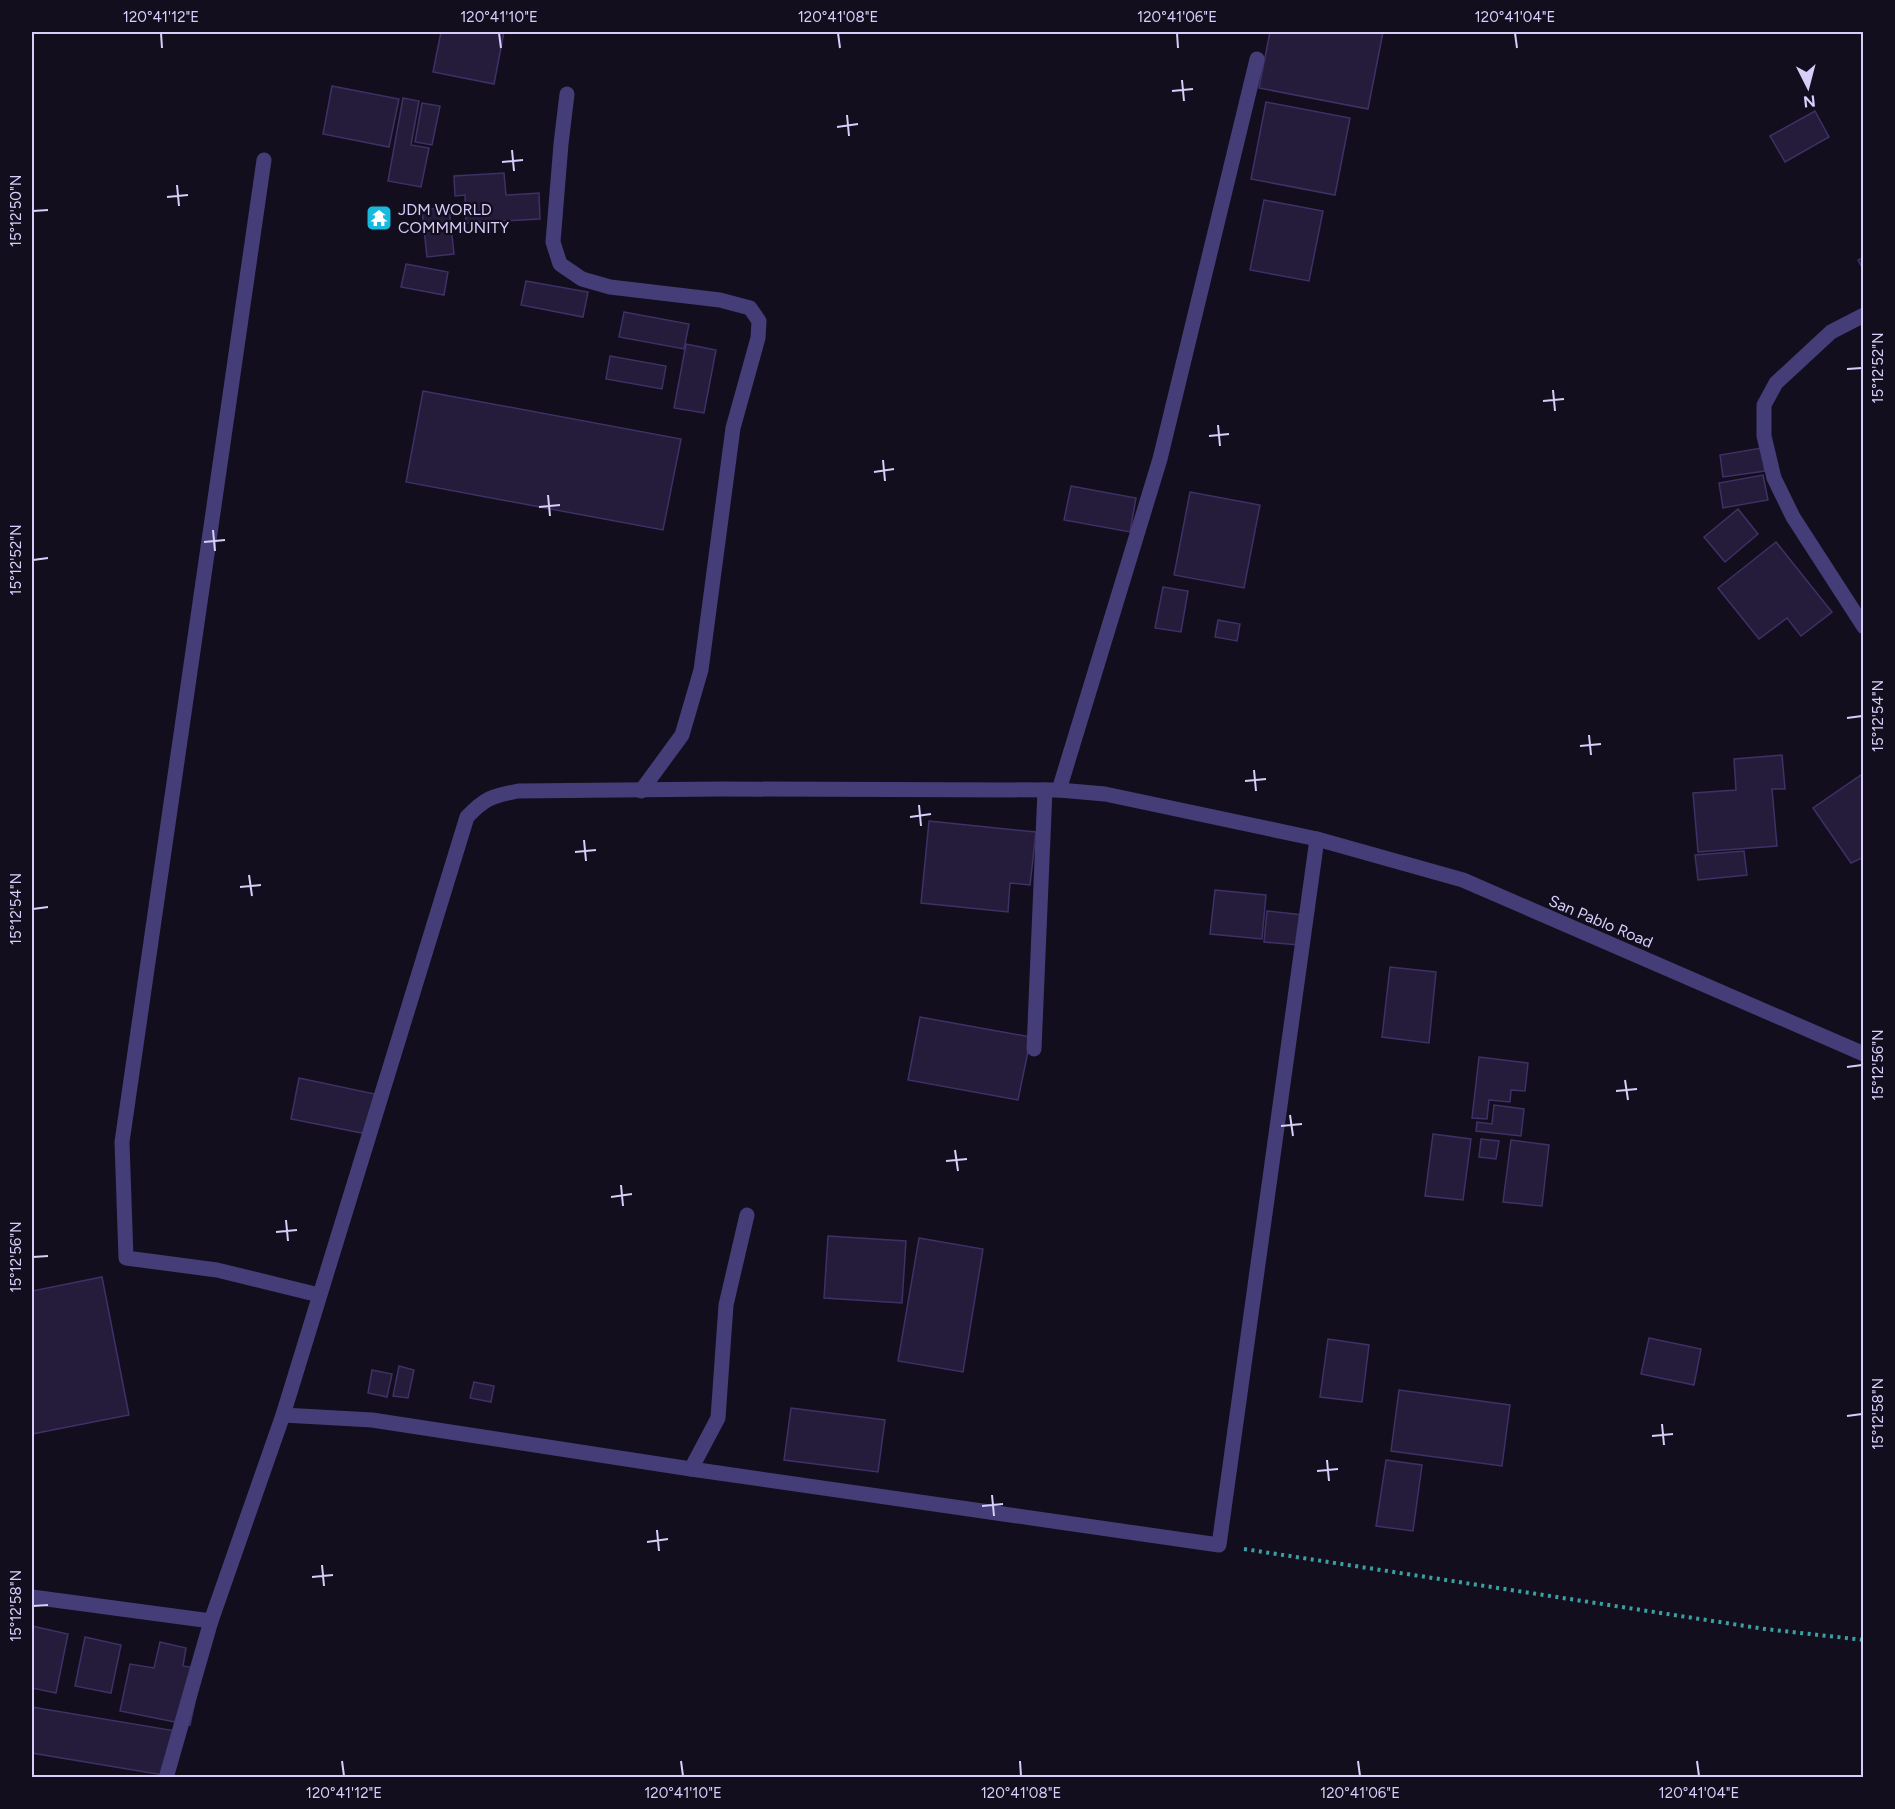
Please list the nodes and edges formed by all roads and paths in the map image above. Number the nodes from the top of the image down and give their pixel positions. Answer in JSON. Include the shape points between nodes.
{"nodes":[{"id":1,"x":1257,"y":59,"type":"dead end"},
{"id":2,"x":567,"y":94,"type":"dead end"},
{"id":3,"x":264,"y":160,"type":"dead end"},
{"id":4,"x":1863,"y":315,"type":"edge"},
{"id":5,"x":1863,"y":627,"type":"edge"},
{"id":6,"x":1052,"y":790,"type":"junction"},
{"id":7,"x":641,"y":791,"type":"junction"},
{"id":8,"x":1317,"y":839,"type":"junction"},
{"id":9,"x":1034,"y":1049,"type":"dead end"},
{"id":10,"x":1863,"y":1054,"type":"edge"},
{"id":11,"x":747,"y":1215,"type":"dead end"},
{"id":12,"x":320,"y":1295,"type":"junction"},
{"id":13,"x":283,"y":1415,"type":"junction"},
{"id":14,"x":691,"y":1468,"type":"junction"},
{"id":15,"x":1219,"y":1545,"type":"junction"},
{"id":16,"x":32,"y":1597,"type":"edge"},
{"id":17,"x":211,"y":1621,"type":"junction"},
{"id":18,"x":1863,"y":1640,"type":"edge"},
{"id":19,"x":166,"y":1778,"type":"edge"}],
"edges":[{"from":1,"to":6,"type":"street","via":[[1160,459]]},
{"from":2,"to":7,"type":"street","via":[[553,242],[560,264],[582,279],[610,287],[720,300],[750,308],[759,321],[758,338],[733,428],[701,670],[682,735]]},
{"from":3,"to":12,"type":"street","via":[[122,1142],[126,1258],[217,1270]]},
{"from":4,"to":5,"type":"street","via":[[1831,332],[1776,383],[1764,405],[1764,436],[1774,478],[1793,516]]},
{"from":6,"to":7,"type":"street","name":"San Pablo Road"},
{"from":6,"to":8,"type":"street","name":"San Pablo Road","via":[[1105,794]]},
{"from":6,"to":9,"type":"street"},
{"from":7,"to":12,"type":"street","name":"San Pablo Road","via":[[518,791],[482,801],[467,817]]},
{"from":8,"to":10,"type":"street","name":"San Pablo Road","via":[[1463,880]]},
{"from":8,"to":15,"type":"street"},
{"from":11,"to":14,"type":"street","via":[[726,1305],[718,1418]]},
{"from":12,"to":13,"type":"street","name":"San Pablo Road"},
{"from":13,"to":14,"type":"street","via":[[372,1420]]},
{"from":13,"to":17,"type":"street","name":"San Pablo Road"},
{"from":14,"to":15,"type":"street"},
{"from":15,"to":18,"type":"path","via":[[1754,1628]]},
{"from":16,"to":17,"type":"street"},
{"from":17,"to":19,"type":"street","name":"San Pablo Road"}]}
